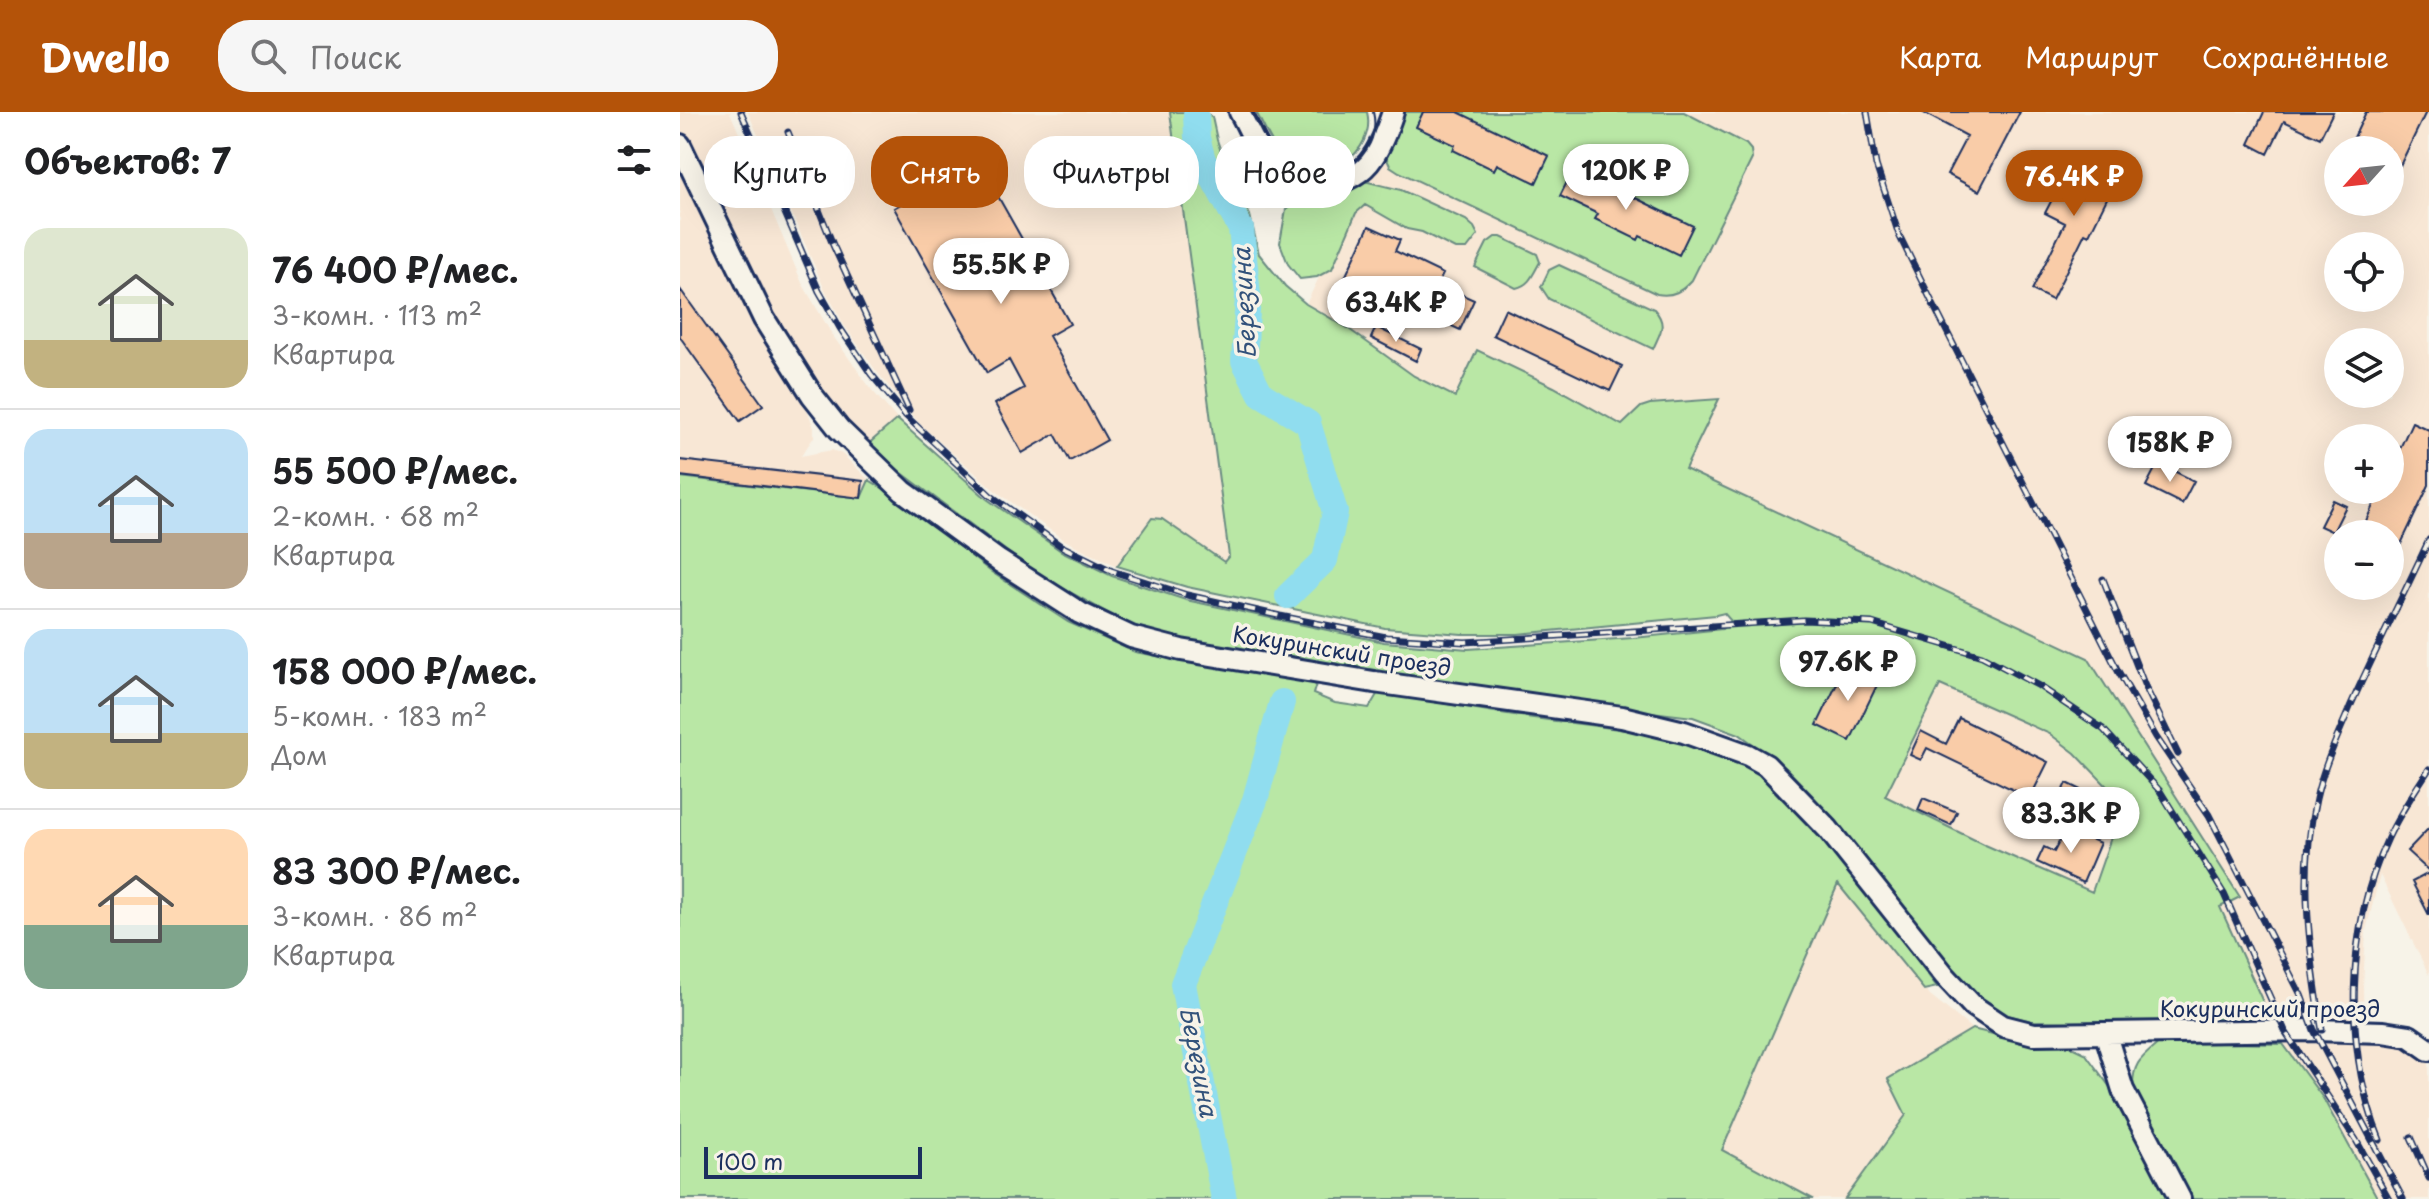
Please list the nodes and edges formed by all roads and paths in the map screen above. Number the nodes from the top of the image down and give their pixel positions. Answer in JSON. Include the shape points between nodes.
{"nodes":[{"id":1,"x":1240,"y":112,"type":"edge"},
{"id":2,"x":1393,"y":112,"type":"edge"},
{"id":3,"x":680,"y":145,"type":"edge"},
{"id":4,"x":2106,"y":1035,"type":"junction"},
{"id":5,"x":2429,"y":1050,"type":"edge"},
{"id":6,"x":2180,"y":1199,"type":"edge"}],
"edges":[{"from":1,"to":2,"type":"street","via":[[1268,163],[1301,185],[1314,186],[1333,184],[1364,167]]},
{"from":3,"to":4,"type":"street","name":"Кокуринский проезд","via":[[764,319],[839,429],[903,491],[1080,613],[1131,637],[1181,650],[1622,717],[1748,755],[1766,765],[1828,829],[1973,1006],[2003,1026],[2034,1034]]},
{"from":4,"to":5,"type":"street","name":"Кокуринский проезд","via":[[2383,1032],[2409,1036]]},
{"from":4,"to":6,"type":"street","via":[[2123,1090]]}]}
